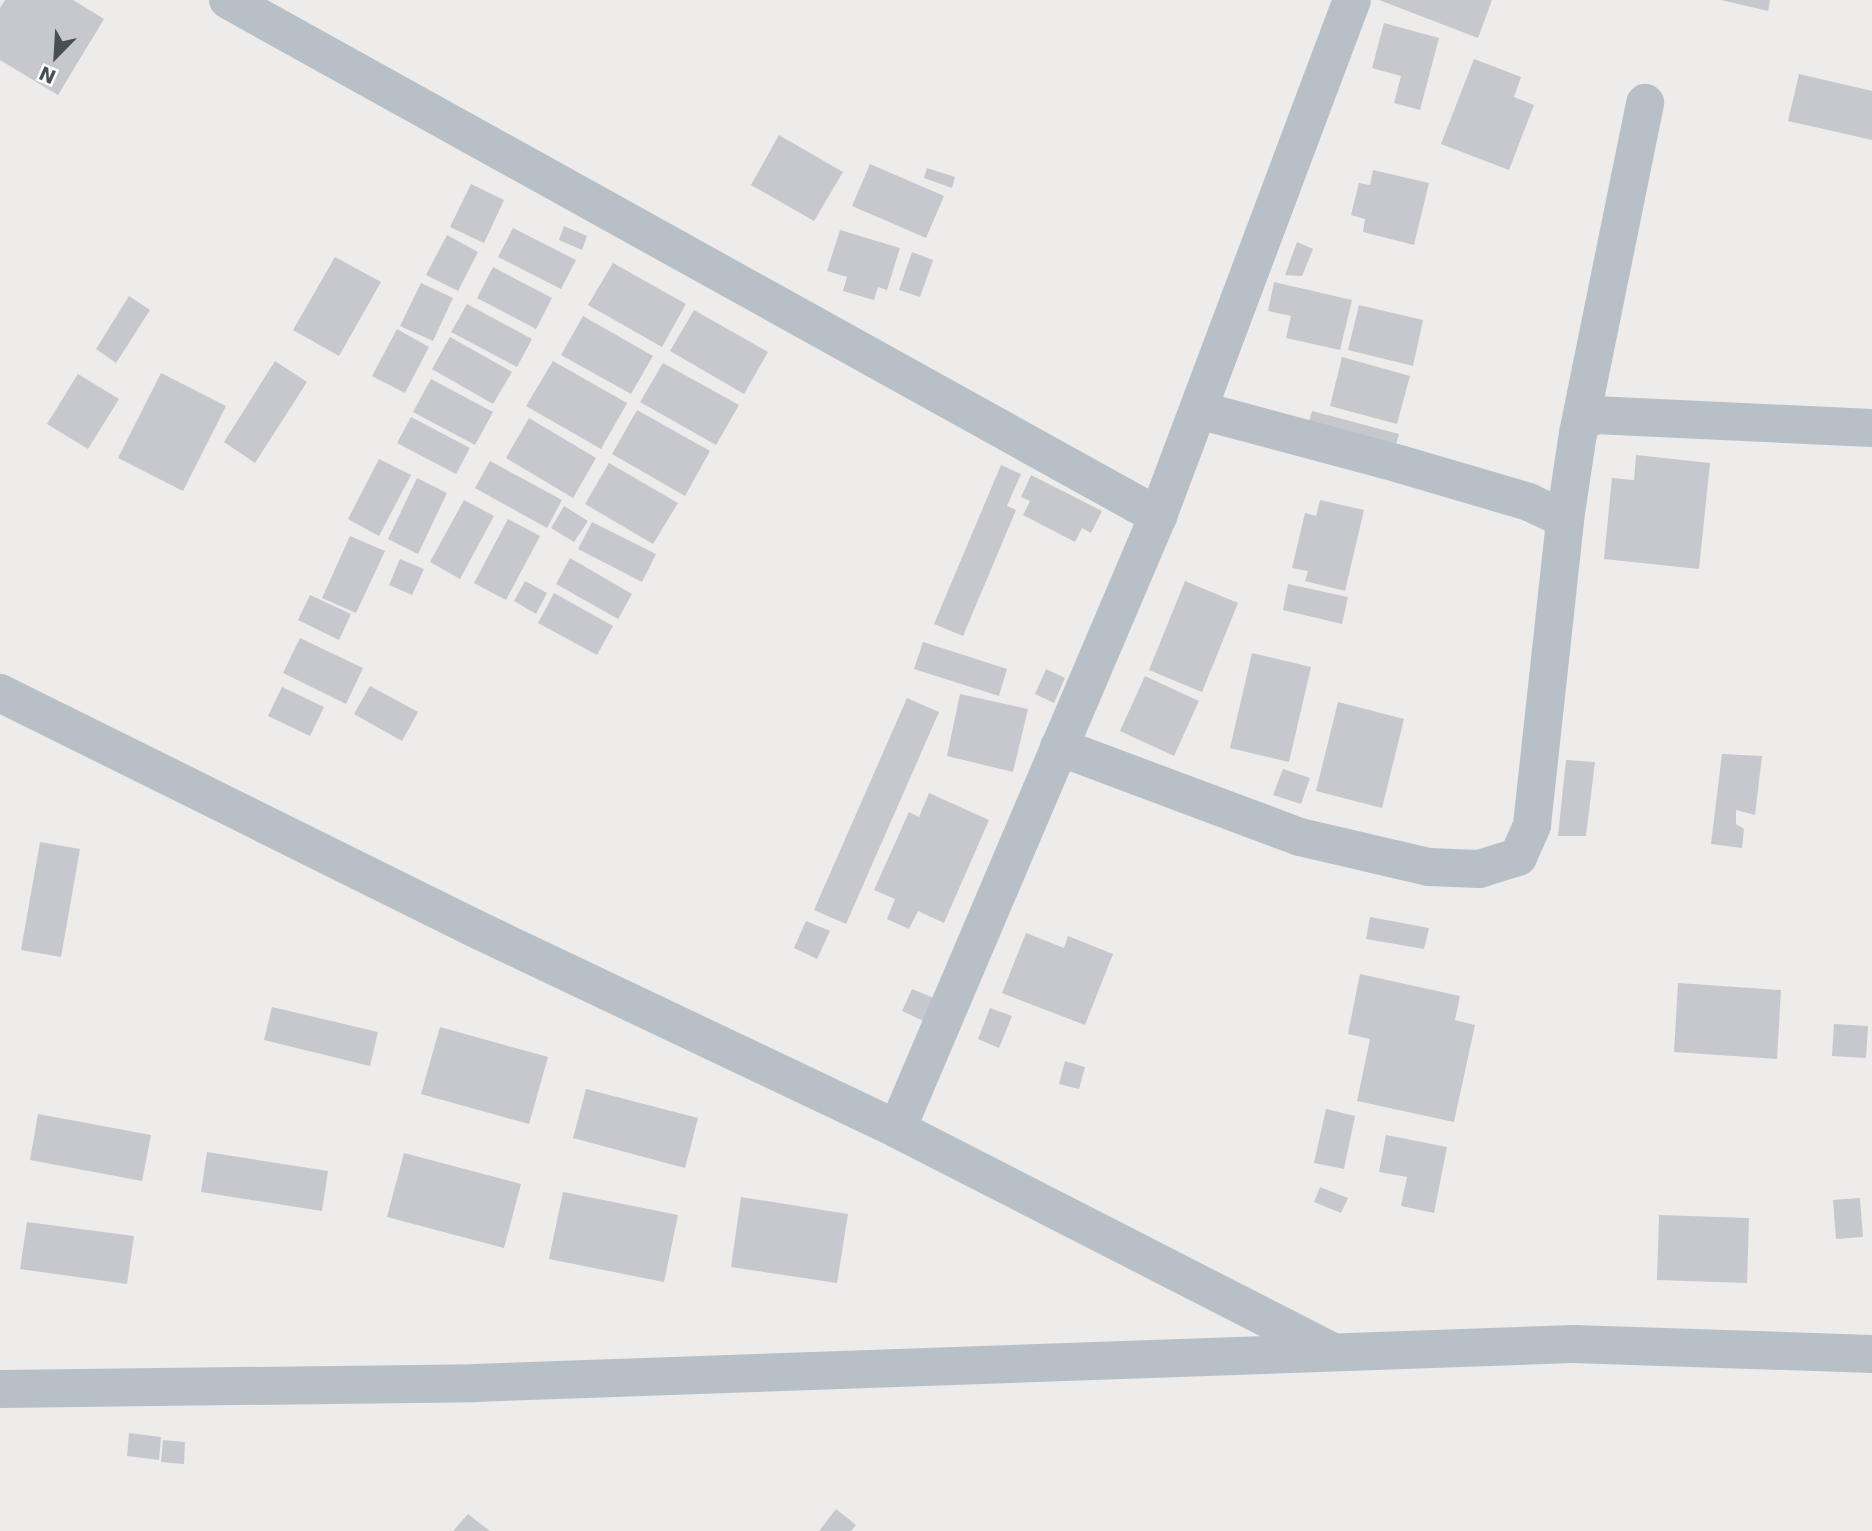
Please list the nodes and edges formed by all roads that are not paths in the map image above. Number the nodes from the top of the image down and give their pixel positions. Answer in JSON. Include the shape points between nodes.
{"nodes":[{"id":1,"x":228,"y":0,"type":"edge"},
{"id":2,"x":1352,"y":0,"type":"edge"},
{"id":3,"x":1645,"y":103,"type":"dead end"},
{"id":4,"x":1199,"y":410,"type":"junction"},
{"id":5,"x":1582,"y":422,"type":"junction"},
{"id":6,"x":1872,"y":428,"type":"edge"},
{"id":7,"x":1158,"y":516,"type":"junction"},
{"id":8,"x":1565,"y":519,"type":"junction"},
{"id":9,"x":0,"y":693,"type":"edge"},
{"id":10,"x":1059,"y":747,"type":"junction"},
{"id":11,"x":897,"y":1129,"type":"junction"},
{"id":12,"x":1332,"y":1352,"type":"junction"},
{"id":13,"x":1872,"y":1354,"type":"edge"},
{"id":14,"x":0,"y":1389,"type":"edge"}],
"edges":[{"from":1,"to":7,"type":"street"},
{"from":2,"to":4,"type":"street"},
{"from":3,"to":5,"type":"street"},
{"from":4,"to":7,"type":"street"},
{"from":4,"to":8,"type":"street","via":[[1503,495]]},
{"from":5,"to":6,"type":"street","via":[[1595,415]]},
{"from":5,"to":8,"type":"street"},
{"from":7,"to":10,"type":"street"},
{"from":8,"to":10,"type":"street","via":[[1532,825],[1518,857],[1479,869],[1429,867],[1300,837]]},
{"from":9,"to":11,"type":"street","via":[[476,929]]},
{"from":10,"to":11,"type":"street"},
{"from":11,"to":12,"type":"street"},
{"from":12,"to":13,"type":"street","via":[[1573,1343]]},
{"from":12,"to":14,"type":"street","via":[[475,1383]]}]}
